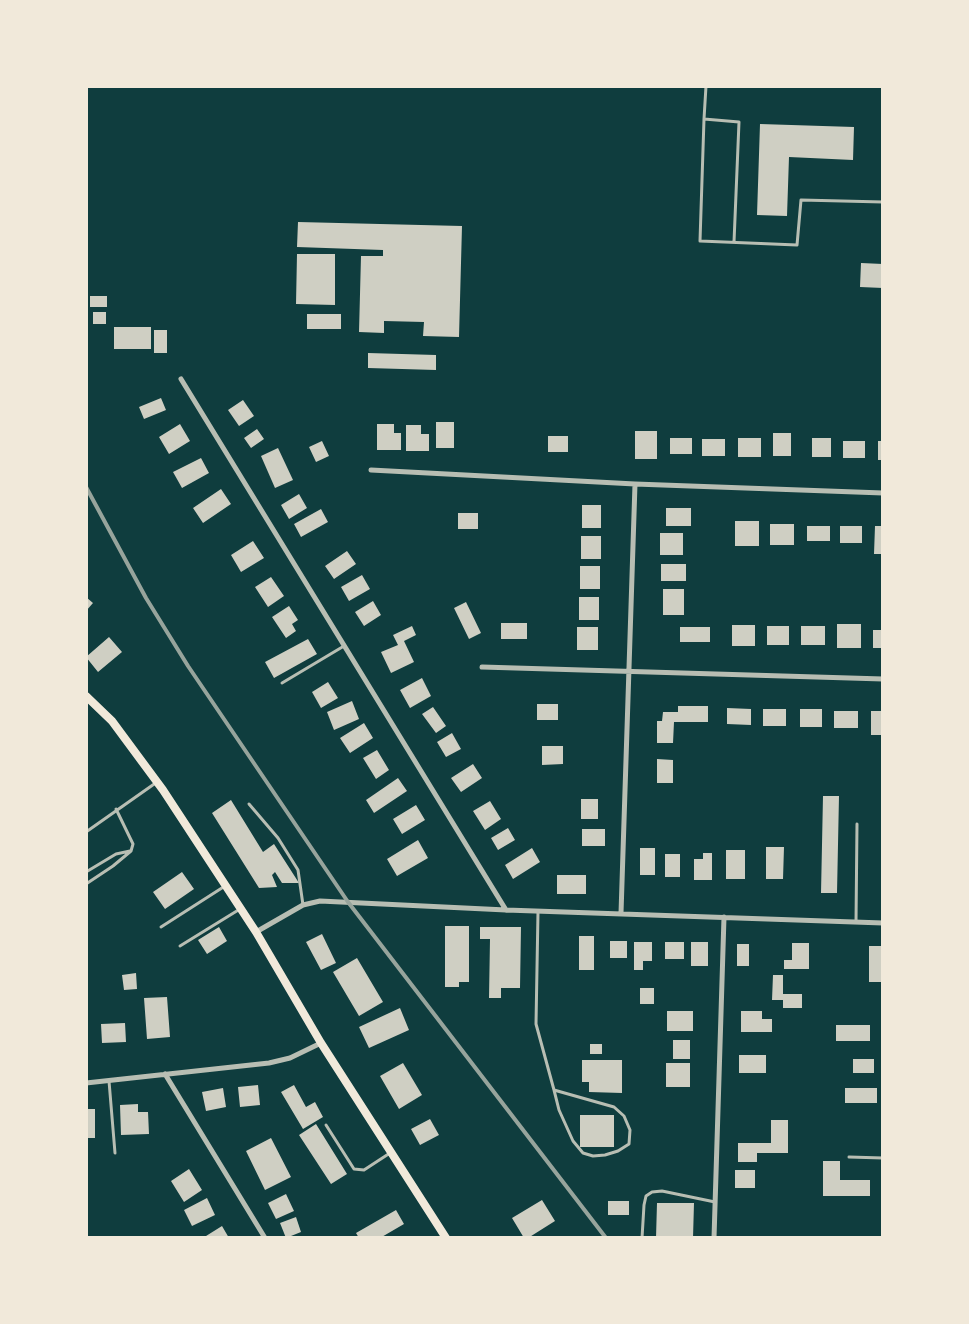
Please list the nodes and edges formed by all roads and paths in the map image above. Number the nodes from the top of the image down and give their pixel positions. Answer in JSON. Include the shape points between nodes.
{"nodes":[{"id":1,"x":706,"y":86,"type":"edge"},
{"id":2,"x":704,"y":119,"type":"junction"},
{"id":3,"x":883,"y":202,"type":"edge"},
{"id":4,"x":734,"y":242,"type":"junction"},
{"id":5,"x":181,"y":379,"type":"dead end"},
{"id":6,"x":371,"y":470,"type":"dead end"},
{"id":7,"x":635,"y":484,"type":"junction"},
{"id":8,"x":883,"y":493,"type":"edge"},
{"id":9,"x":344,"y":645,"type":"junction"},
{"id":10,"x":482,"y":667,"type":"dead end"},
{"id":11,"x":629,"y":672,"type":"junction"},
{"id":12,"x":883,"y":679,"type":"edge"},
{"id":13,"x":282,"y":683,"type":"dead end"},
{"id":14,"x":86,"y":696,"type":"edge"},
{"id":15,"x":157,"y":782,"type":"junction"},
{"id":16,"x":249,"y":804,"type":"dead end"},
{"id":17,"x":116,"y":809,"type":"junction"},
{"id":18,"x":857,"y":824,"type":"dead end"},
{"id":19,"x":86,"y":832,"type":"edge"},
{"id":20,"x":131,"y":851,"type":"junction"},
{"id":21,"x":86,"y":872,"type":"edge"},
{"id":22,"x":86,"y":884,"type":"edge"},
{"id":23,"x":226,"y":885,"type":"junction"},
{"id":24,"x":303,"y":905,"type":"junction"},
{"id":25,"x":240,"y":908,"type":"junction"},
{"id":26,"x":506,"y":910,"type":"junction"},
{"id":27,"x":538,"y":911,"type":"junction"},
{"id":28,"x":621,"y":913,"type":"junction"},
{"id":29,"x":724,"y":917,"type":"junction"},
{"id":30,"x":856,"y":922,"type":"junction"},
{"id":31,"x":883,"y":922,"type":"edge"},
{"id":32,"x":161,"y":927,"type":"dead end"},
{"id":33,"x":256,"y":932,"type":"junction"},
{"id":34,"x":180,"y":946,"type":"dead end"},
{"id":35,"x":321,"y":1044,"type":"junction"},
{"id":36,"x":165,"y":1074,"type":"junction"},
{"id":37,"x":109,"y":1080,"type":"junction"},
{"id":38,"x":86,"y":1083,"type":"edge"},
{"id":39,"x":554,"y":1090,"type":"junction"},
{"id":40,"x":326,"y":1125,"type":"dead end"},
{"id":41,"x":115,"y":1153,"type":"dead end"},
{"id":42,"x":391,"y":1153,"type":"junction"},
{"id":43,"x":849,"y":1156,"type":"dead end"},
{"id":44,"x":883,"y":1158,"type":"edge"},
{"id":45,"x":715,"y":1202,"type":"junction"},
{"id":46,"x":265,"y":1238,"type":"edge"},
{"id":47,"x":446,"y":1238,"type":"edge"},
{"id":48,"x":642,"y":1238,"type":"edge"},
{"id":49,"x":714,"y":1238,"type":"edge"}],
"edges":[{"from":1,"to":2,"type":"lane"},
{"from":2,"to":4,"type":"lane","via":[[739,122]]},
{"from":2,"to":4,"type":"lane","via":[[700,241]]},
{"from":3,"to":4,"type":"lane","via":[[800,200],[797,245]]},
{"from":5,"to":9,"type":"street"},
{"from":6,"to":7,"type":"street"},
{"from":7,"to":8,"type":"street"},
{"from":7,"to":11,"type":"street"},
{"from":9,"to":13,"type":"lane"},
{"from":9,"to":26,"type":"street"},
{"from":10,"to":11,"type":"street"},
{"from":11,"to":12,"type":"street"},
{"from":11,"to":28,"type":"street"},
{"from":14,"to":15,"type":"main road","via":[[112,721]]},
{"from":15,"to":17,"type":"lane"},
{"from":15,"to":23,"type":"main road"},
{"from":16,"to":24,"type":"lane","via":[[278,838],[298,870]]},
{"from":17,"to":19,"type":"lane"},
{"from":17,"to":20,"type":"lane","via":[[133,844]]},
{"from":18,"to":30,"type":"lane"},
{"from":20,"to":21,"type":"lane","via":[[116,854]]},
{"from":20,"to":22,"type":"lane"},
{"from":23,"to":25,"type":"main road"},
{"from":23,"to":32,"type":"lane"},
{"from":24,"to":26,"type":"street","via":[[320,901]]},
{"from":24,"to":33,"type":"street"},
{"from":25,"to":33,"type":"main road"},
{"from":25,"to":34,"type":"lane"},
{"from":26,"to":27,"type":"street"},
{"from":27,"to":28,"type":"street"},
{"from":27,"to":39,"type":"lane","via":[[536,1024]]},
{"from":28,"to":29,"type":"street"},
{"from":29,"to":30,"type":"street"},
{"from":29,"to":45,"type":"street"},
{"from":30,"to":31,"type":"street"},
{"from":33,"to":35,"type":"main road"},
{"from":35,"to":36,"type":"street","via":[[270,1063]]},
{"from":35,"to":42,"type":"main road"},
{"from":36,"to":37,"type":"street"},
{"from":36,"to":46,"type":"street"},
{"from":37,"to":38,"type":"street"},
{"from":37,"to":41,"type":"lane"},
{"from":39,"to":39,"type":"lane","via":[[573,1141],[583,1153],[605,1155],[618,1152],[629,1144],[630,1130],[624,1116],[614,1107]]},
{"from":40,"to":42,"type":"lane","via":[[354,1169],[364,1170]]},
{"from":42,"to":47,"type":"main road"},
{"from":43,"to":44,"type":"lane"},
{"from":45,"to":48,"type":"lane","via":[[662,1191],[652,1192],[646,1196],[644,1205]]},
{"from":45,"to":49,"type":"street"}]}
